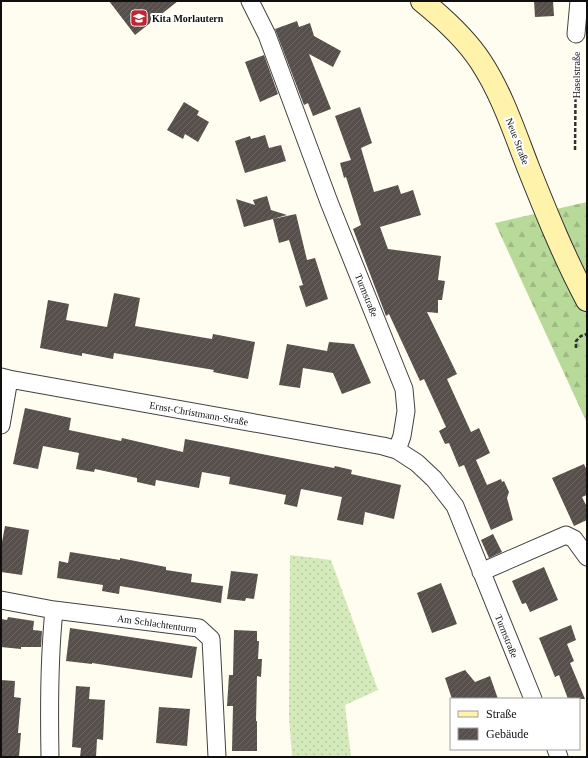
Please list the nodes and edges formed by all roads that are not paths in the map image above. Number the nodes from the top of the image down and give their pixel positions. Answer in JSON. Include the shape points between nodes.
{"nodes":[{"id":1,"x":250,"y":1,"type":"edge"},
{"id":2,"x":422,"y":1,"type":"edge"},
{"id":3,"x":579,"y":1,"type":"edge"},
{"id":4,"x":576,"y":34,"type":"road end"},
{"id":5,"x":587,"y":300,"type":"edge"},
{"id":6,"x":5,"y":378,"type":"edge"},
{"id":7,"x":1,"y":426,"type":"edge"},
{"id":8,"x":397,"y":450,"type":"junction"},
{"id":9,"x":587,"y":557,"type":"edge"},
{"id":10,"x":481,"y":572,"type":"junction"},
{"id":11,"x":1,"y":600,"type":"edge"},
{"id":12,"x":54,"y":610,"type":"junction"},
{"id":13,"x":533,"y":698,"type":"edge"},
{"id":14,"x":50,"y":757,"type":"edge"},
{"id":15,"x":217,"y":757,"type":"edge"}],
"edges":[{"from":1,"to":8,"type":"street","name":"Turmstraße","via":[[267,35],[329,202],[404,389],[406,411]]},
{"from":2,"to":5,"type":"main road","name":"Neue Straße","via":[[462,39],[492,80],[550,222]]},
{"from":3,"to":4,"type":"street"},
{"from":6,"to":7,"type":"street"},
{"from":6,"to":8,"type":"street","name":"Ernst-Christmann-Straße"},
{"from":8,"to":10,"type":"street","name":"Turmstraße","via":[[417,463],[434,479],[455,506]]},
{"from":9,"to":10,"type":"street","via":[[574,539],[566,535]]},
{"from":10,"to":13,"type":"street","name":"Turmstraße"},
{"from":11,"to":12,"type":"street","name":"Am Schlachtenturm"},
{"from":12,"to":14,"type":"street","via":[[50,660]]},
{"from":12,"to":15,"type":"street","name":"Am Schlachtenturm","via":[[199,628],[211,639]]}]}
